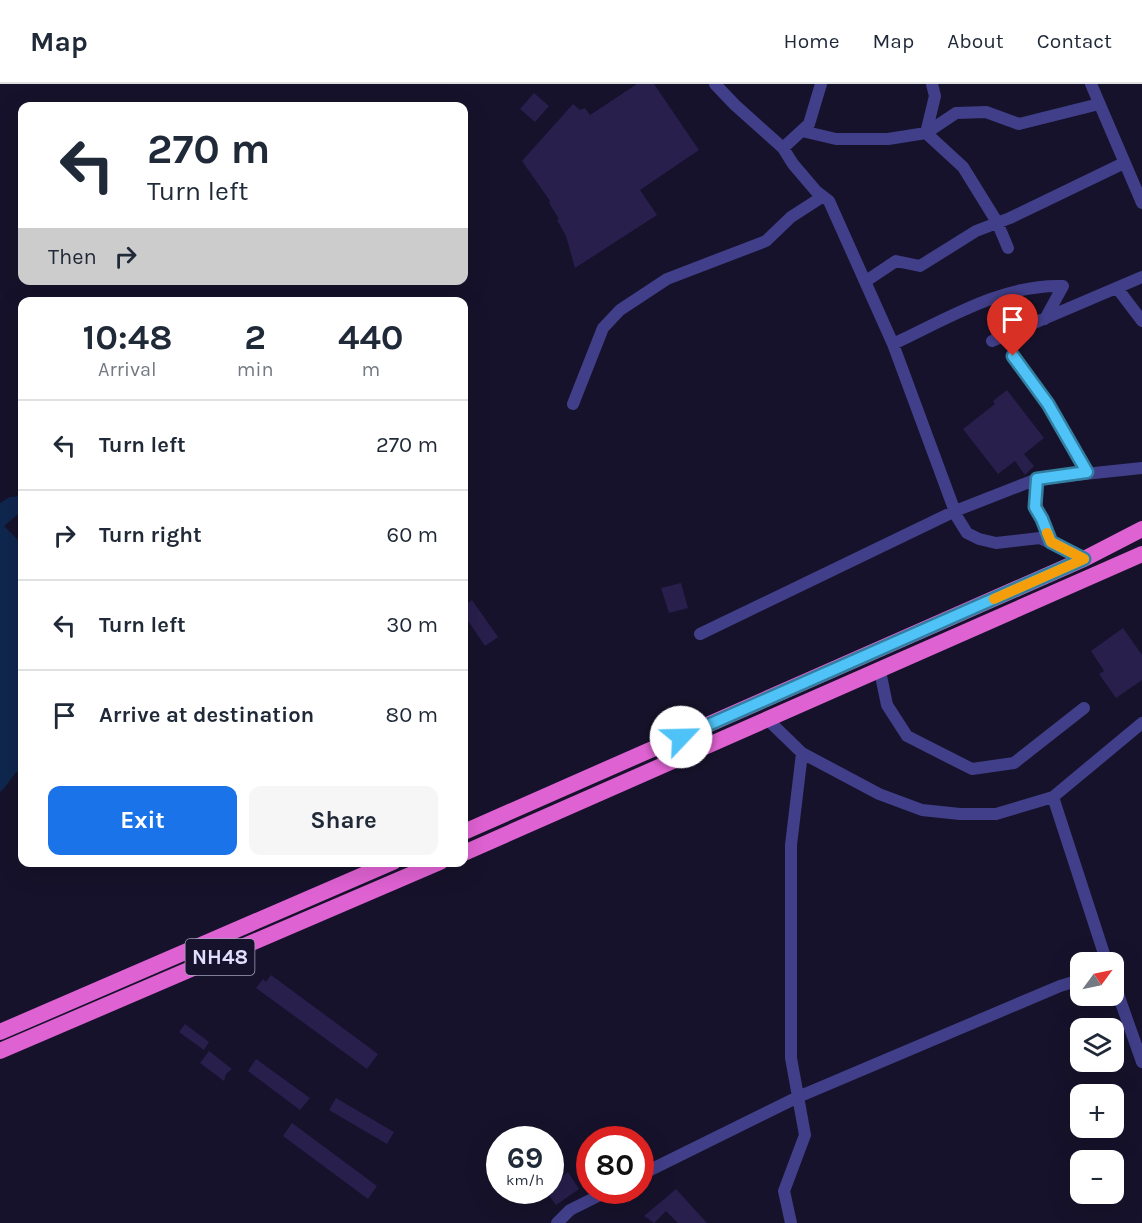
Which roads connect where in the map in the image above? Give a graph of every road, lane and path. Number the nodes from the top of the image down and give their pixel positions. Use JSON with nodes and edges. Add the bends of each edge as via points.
{"nodes":[{"id":1,"x":715,"y":84,"type":"edge"},
{"id":2,"x":821,"y":84,"type":"edge"},
{"id":3,"x":932,"y":84,"type":"edge"},
{"id":4,"x":1091,"y":84,"type":"edge"},
{"id":5,"x":1100,"y":104,"type":"junction"},
{"id":6,"x":802,"y":131,"type":"junction"},
{"id":7,"x":926,"y":133,"type":"junction"},
{"id":8,"x":783,"y":148,"type":"junction"},
{"id":9,"x":1124,"y":163,"type":"junction"},
{"id":10,"x":1139,"y":191,"type":"edge"},
{"id":11,"x":822,"y":196,"type":"junction"},
{"id":12,"x":1142,"y":203,"type":"edge"},
{"id":13,"x":997,"y":222,"type":"junction"},
{"id":14,"x":1008,"y":248,"type":"dead end"},
{"id":15,"x":1142,"y":277,"type":"edge"},
{"id":16,"x":866,"y":281,"type":"junction"},
{"id":17,"x":1117,"y":288,"type":"junction"},
{"id":18,"x":1045,"y":319,"type":"junction"},
{"id":19,"x":1142,"y":321,"type":"edge"},
{"id":20,"x":992,"y":341,"type":"dead end"},
{"id":21,"x":893,"y":344,"type":"junction"},
{"id":22,"x":1013,"y":356,"type":"dead end"},
{"id":23,"x":573,"y":404,"type":"dead end"},
{"id":24,"x":1142,"y":468,"type":"edge"},
{"id":25,"x":1087,"y":472,"type":"junction"},
{"id":26,"x":1037,"y":479,"type":"junction"},
{"id":27,"x":955,"y":511,"type":"junction"},
{"id":28,"x":1142,"y":529,"type":"edge"},
{"id":29,"x":1051,"y":542,"type":"junction"},
{"id":30,"x":1142,"y":554,"type":"edge"},
{"id":31,"x":1084,"y":559,"type":"junction"},
{"id":32,"x":700,"y":634,"type":"dead end"},
{"id":33,"x":880,"y":671,"type":"junction"},
{"id":34,"x":1084,"y":708,"type":"dead end"},
{"id":35,"x":768,"y":720,"type":"junction"},
{"id":36,"x":1142,"y":723,"type":"edge"},
{"id":37,"x":802,"y":753,"type":"junction"},
{"id":38,"x":1053,"y":797,"type":"junction"},
{"id":39,"x":468,"y":830,"type":"edge"},
{"id":40,"x":468,"y":851,"type":"edge"},
{"id":41,"x":381,"y":867,"type":"edge"},
{"id":42,"x":428,"y":867,"type":"edge"},
{"id":43,"x":1103,"y":952,"type":"edge"},
{"id":44,"x":1070,"y":983,"type":"edge"},
{"id":45,"x":1122,"y":1006,"type":"edge"},
{"id":46,"x":0,"y":1032,"type":"edge"},
{"id":47,"x":0,"y":1051,"type":"edge"},
{"id":48,"x":1142,"y":1062,"type":"edge"},
{"id":49,"x":798,"y":1097,"type":"junction"},
{"id":50,"x":654,"y":1168,"type":"edge"},
{"id":51,"x":582,"y":1204,"type":"edge"},
{"id":52,"x":557,"y":1223,"type":"edge"},
{"id":53,"x":791,"y":1223,"type":"edge"}],
"edges":[{"from":1,"to":8,"type":"street"},
{"from":2,"to":6,"type":"street","via":[[813,115]]},
{"from":3,"to":7,"type":"street","via":[[935,96]]},
{"from":4,"to":5,"type":"street"},
{"from":5,"to":7,"type":"street","via":[[1018,124],[986,112],[956,113]]},
{"from":5,"to":9,"type":"street"},
{"from":6,"to":7,"type":"street","via":[[846,139],[888,139]]},
{"from":6,"to":8,"type":"street"},
{"from":7,"to":13,"type":"street","via":[[963,167]]},
{"from":8,"to":11,"type":"street"},
{"from":9,"to":10,"type":"street"},
{"from":9,"to":13,"type":"street"},
{"from":10,"to":12,"type":"street"},
{"from":11,"to":16,"type":"street","via":[[829,201]]},
{"from":11,"to":23,"type":"street","via":[[791,217],[766,241],[667,279],[620,310],[603,328]]},
{"from":13,"to":14,"type":"street"},
{"from":13,"to":16,"type":"street","via":[[920,266],[896,261]]},
{"from":15,"to":17,"type":"street"},
{"from":16,"to":21,"type":"street"},
{"from":17,"to":18,"type":"street"},
{"from":17,"to":19,"type":"street"},
{"from":18,"to":20,"type":"street"},
{"from":18,"to":21,"type":"street","via":[[1063,286],[1039,285],[998,295]]},
{"from":21,"to":27,"type":"street"},
{"from":22,"to":25,"type":"lane","via":[[1048,404]]},
{"from":24,"to":25,"type":"street"},
{"from":25,"to":26,"type":"street"},
{"from":26,"to":27,"type":"street"},
{"from":26,"to":29,"type":"street","via":[[1035,507]]},
{"from":27,"to":29,"type":"street","via":[[967,533],[980,539],[996,543],[1040,538]]},
{"from":27,"to":32,"type":"street"},
{"from":28,"to":31,"type":"highway"},
{"from":29,"to":31,"type":"street"},
{"from":30,"to":33,"type":"highway"},
{"from":31,"to":39,"type":"highway"},
{"from":33,"to":34,"type":"street","via":[[887,705],[907,736],[972,769],[1014,763]]},
{"from":33,"to":35,"type":"highway"},
{"from":35,"to":37,"type":"street"},
{"from":35,"to":40,"type":"highway"},
{"from":36,"to":38,"type":"street"},
{"from":37,"to":38,"type":"street","via":[[879,795],[922,810],[996,814]]},
{"from":37,"to":49,"type":"street","via":[[790,845],[791,1058]]},
{"from":38,"to":43,"type":"street"},
{"from":41,"to":46,"type":"highway","number":"NH48"},
{"from":42,"to":47,"type":"highway","number":"NH48"},
{"from":44,"to":49,"type":"street"},
{"from":45,"to":48,"type":"street"},
{"from":49,"to":50,"type":"street"},
{"from":49,"to":53,"type":"street","via":[[805,1135],[783,1191]]},
{"from":51,"to":52,"type":"street"}]}
